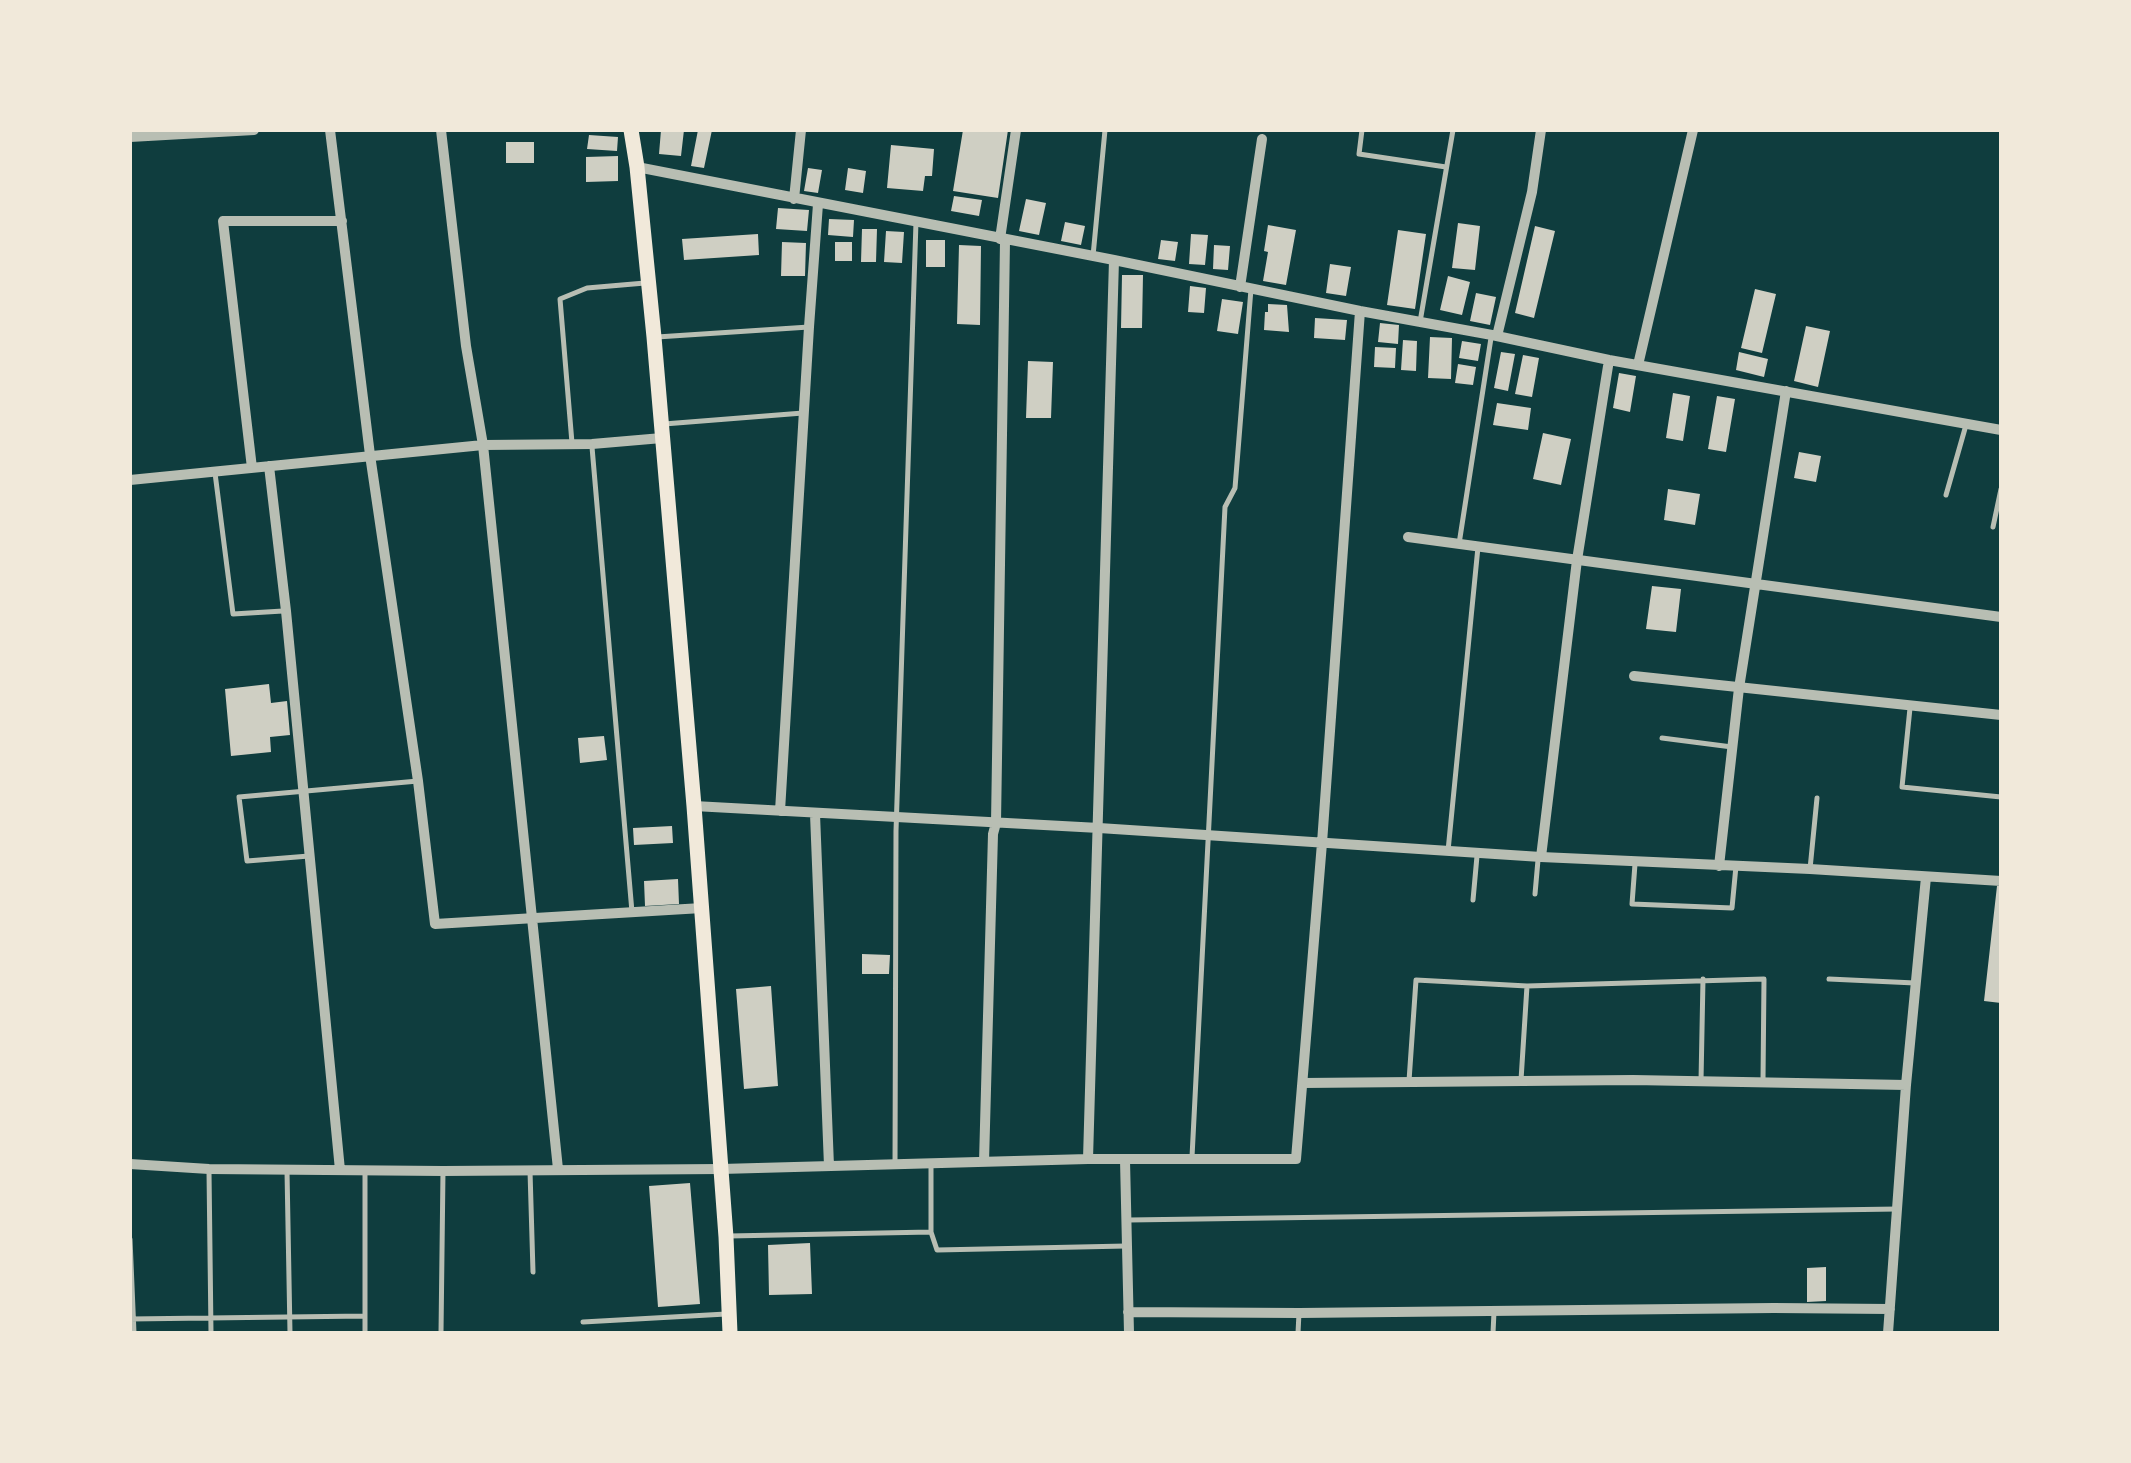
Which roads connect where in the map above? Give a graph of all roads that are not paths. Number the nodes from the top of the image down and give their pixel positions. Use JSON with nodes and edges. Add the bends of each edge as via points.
{"nodes":[{"id":1,"x":254,"y":130,"type":"edge"},
{"id":2,"x":330,"y":130,"type":"edge"},
{"id":3,"x":441,"y":130,"type":"edge"},
{"id":4,"x":622,"y":130,"type":"edge"},
{"id":5,"x":631,"y":130,"type":"edge"},
{"id":6,"x":801,"y":130,"type":"edge"},
{"id":7,"x":1016,"y":130,"type":"edge"},
{"id":8,"x":1105,"y":130,"type":"edge"},
{"id":9,"x":1362,"y":130,"type":"edge"},
{"id":10,"x":1453,"y":130,"type":"edge"},
{"id":11,"x":1541,"y":130,"type":"edge"},
{"id":12,"x":1693,"y":130,"type":"edge"},
{"id":13,"x":130,"y":137,"type":"edge"},
{"id":14,"x":1262,"y":139,"type":"dead end"},
{"id":15,"x":637,"y":168,"type":"junction"},
{"id":16,"x":1446,"y":168,"type":"junction"},
{"id":17,"x":794,"y":199,"type":"junction"},
{"id":18,"x":818,"y":204,"type":"junction"},
{"id":19,"x":342,"y":221,"type":"junction"},
{"id":20,"x":916,"y":222,"type":"junction"},
{"id":21,"x":1002,"y":240,"type":"junction"},
{"id":22,"x":1093,"y":256,"type":"junction"},
{"id":23,"x":1114,"y":260,"type":"junction"},
{"id":24,"x":649,"y":282,"type":"junction"},
{"id":25,"x":1246,"y":288,"type":"junction"},
{"id":26,"x":1360,"y":311,"type":"junction"},
{"id":27,"x":1420,"y":322,"type":"junction"},
{"id":28,"x":809,"y":327,"type":"junction"},
{"id":29,"x":1494,"y":336,"type":"junction"},
{"id":30,"x":654,"y":337,"type":"junction"},
{"id":31,"x":1609,"y":360,"type":"junction"},
{"id":32,"x":1638,"y":365,"type":"junction"},
{"id":33,"x":1786,"y":391,"type":"junction"},
{"id":34,"x":805,"y":413,"type":"junction"},
{"id":35,"x":1966,"y":425,"type":"junction"},
{"id":36,"x":2001,"y":430,"type":"edge"},
{"id":37,"x":662,"y":431,"type":"junction"},
{"id":38,"x":572,"y":443,"type":"junction"},
{"id":39,"x":592,"y":444,"type":"junction"},
{"id":40,"x":483,"y":445,"type":"junction"},
{"id":41,"x":370,"y":455,"type":"junction"},
{"id":42,"x":268,"y":466,"type":"junction"},
{"id":43,"x":252,"y":468,"type":"junction"},
{"id":44,"x":215,"y":473,"type":"junction"},
{"id":45,"x":130,"y":480,"type":"edge"},
{"id":46,"x":2001,"y":489,"type":"edge"},
{"id":47,"x":1946,"y":495,"type":"dead end"},
{"id":48,"x":1993,"y":528,"type":"dead end"},
{"id":49,"x":1408,"y":537,"type":"dead end"},
{"id":50,"x":1460,"y":544,"type":"junction"},
{"id":51,"x":1478,"y":547,"type":"junction"},
{"id":52,"x":1577,"y":560,"type":"junction"},
{"id":53,"x":1757,"y":585,"type":"junction"},
{"id":54,"x":286,"y":611,"type":"junction"},
{"id":55,"x":2001,"y":617,"type":"edge"},
{"id":56,"x":1634,"y":676,"type":"dead end"},
{"id":57,"x":1739,"y":688,"type":"junction"},
{"id":58,"x":1911,"y":704,"type":"junction"},
{"id":59,"x":2001,"y":715,"type":"edge"},
{"id":60,"x":1662,"y":738,"type":"dead end"},
{"id":61,"x":1732,"y":747,"type":"junction"},
{"id":62,"x":418,"y":781,"type":"junction"},
{"id":63,"x":302,"y":790,"type":"junction"},
{"id":64,"x":2001,"y":797,"type":"edge"},
{"id":65,"x":1818,"y":798,"type":"dead end"},
{"id":66,"x":694,"y":806,"type":"junction"},
{"id":67,"x":780,"y":812,"type":"junction"},
{"id":68,"x":815,"y":814,"type":"junction"},
{"id":69,"x":897,"y":817,"type":"junction"},
{"id":70,"x":996,"y":823,"type":"junction"},
{"id":71,"x":1099,"y":828,"type":"junction"},
{"id":72,"x":1209,"y":836,"type":"junction"},
{"id":73,"x":1322,"y":842,"type":"junction"},
{"id":74,"x":1448,"y":851,"type":"junction"},
{"id":75,"x":1478,"y":853,"type":"junction"},
{"id":76,"x":309,"y":856,"type":"junction"},
{"id":77,"x":1540,"y":857,"type":"junction"},
{"id":78,"x":1635,"y":862,"type":"junction"},
{"id":79,"x":1719,"y":866,"type":"junction"},
{"id":80,"x":1736,"y":866,"type":"junction"},
{"id":81,"x":1810,"y":868,"type":"junction"},
{"id":82,"x":1926,"y":876,"type":"junction"},
{"id":83,"x":2001,"y":881,"type":"edge"},
{"id":84,"x":1535,"y":894,"type":"dead end"},
{"id":85,"x":1472,"y":900,"type":"dead end"},
{"id":86,"x":702,"y":908,"type":"junction"},
{"id":87,"x":632,"y":912,"type":"junction"},
{"id":88,"x":532,"y":918,"type":"junction"},
{"id":89,"x":1703,"y":979,"type":"junction"},
{"id":90,"x":1828,"y":979,"type":"dead end"},
{"id":91,"x":1915,"y":984,"type":"junction"},
{"id":92,"x":1527,"y":986,"type":"junction"},
{"id":93,"x":1521,"y":1080,"type":"junction"},
{"id":94,"x":1409,"y":1081,"type":"junction"},
{"id":95,"x":1303,"y":1082,"type":"junction"},
{"id":96,"x":1701,"y":1082,"type":"junction"},
{"id":97,"x":1763,"y":1083,"type":"junction"},
{"id":98,"x":1906,"y":1084,"type":"junction"},
{"id":99,"x":1088,"y":1159,"type":"junction"},
{"id":100,"x":1125,"y":1160,"type":"junction"},
{"id":101,"x":1192,"y":1160,"type":"junction"},
{"id":102,"x":984,"y":1162,"type":"junction"},
{"id":103,"x":931,"y":1163,"type":"junction"},
{"id":104,"x":130,"y":1164,"type":"edge"},
{"id":105,"x":895,"y":1164,"type":"junction"},
{"id":106,"x":828,"y":1166,"type":"junction"},
{"id":107,"x":209,"y":1168,"type":"junction"},
{"id":108,"x":287,"y":1168,"type":"junction"},
{"id":109,"x":721,"y":1169,"type":"junction"},
{"id":110,"x":340,"y":1170,"type":"junction"},
{"id":111,"x":530,"y":1170,"type":"junction"},
{"id":112,"x":558,"y":1170,"type":"junction"},
{"id":113,"x":365,"y":1171,"type":"junction"},
{"id":114,"x":442,"y":1171,"type":"junction"},
{"id":115,"x":1898,"y":1209,"type":"junction"},
{"id":116,"x":1126,"y":1220,"type":"junction"},
{"id":117,"x":931,"y":1232,"type":"junction"},
{"id":118,"x":726,"y":1236,"type":"junction"},
{"id":119,"x":130,"y":1239,"type":"edge"},
{"id":120,"x":1126,"y":1246,"type":"junction"},
{"id":121,"x":533,"y":1272,"type":"dead end"},
{"id":122,"x":1890,"y":1309,"type":"junction"},
{"id":123,"x":1128,"y":1312,"type":"junction"},
{"id":124,"x":1494,"y":1312,"type":"junction"},
{"id":125,"x":730,"y":1314,"type":"junction"},
{"id":126,"x":1299,"y":1314,"type":"junction"},
{"id":127,"x":365,"y":1316,"type":"junction"},
{"id":128,"x":211,"y":1317,"type":"junction"},
{"id":129,"x":290,"y":1317,"type":"junction"},
{"id":130,"x":132,"y":1319,"type":"edge"},
{"id":131,"x":582,"y":1322,"type":"dead end"},
{"id":132,"x":134,"y":1333,"type":"edge"},
{"id":133,"x":211,"y":1333,"type":"edge"},
{"id":134,"x":290,"y":1333,"type":"edge"},
{"id":135,"x":365,"y":1333,"type":"edge"},
{"id":136,"x":441,"y":1333,"type":"edge"},
{"id":137,"x":730,"y":1333,"type":"edge"},
{"id":138,"x":1128,"y":1333,"type":"edge"},
{"id":139,"x":1298,"y":1333,"type":"edge"},
{"id":140,"x":1493,"y":1333,"type":"edge"},
{"id":141,"x":1888,"y":1333,"type":"edge"}],
"edges":[{"from":1,"to":13,"type":"street"},
{"from":2,"to":19,"type":"street"},
{"from":3,"to":40,"type":"street"},
{"from":4,"to":5,"type":"street"},
{"from":5,"to":15,"type":"main road"},
{"from":6,"to":17,"type":"street"},
{"from":7,"to":21,"type":"street"},
{"from":8,"to":22,"type":"lane"},
{"from":9,"to":16,"type":"lane","via":[[1359,154]]},
{"from":10,"to":16,"type":"lane"},
{"from":11,"to":29,"type":"street","via":[[1532,192]]},
{"from":12,"to":32,"type":"street"},
{"from":14,"to":25,"type":"street"},
{"from":15,"to":17,"type":"street"},
{"from":15,"to":24,"type":"main road"},
{"from":16,"to":27,"type":"lane"},
{"from":17,"to":18,"type":"street"},
{"from":18,"to":20,"type":"street"},
{"from":18,"to":28,"type":"street"},
{"from":19,"to":41,"type":"street"},
{"from":19,"to":43,"type":"street","via":[[223,221]]},
{"from":20,"to":21,"type":"street"},
{"from":20,"to":69,"type":"lane"},
{"from":21,"to":22,"type":"street"},
{"from":21,"to":70,"type":"street"},
{"from":22,"to":23,"type":"street"},
{"from":23,"to":25,"type":"street"},
{"from":23,"to":71,"type":"street"},
{"from":24,"to":30,"type":"main road"},
{"from":24,"to":38,"type":"lane","via":[[587,288],[560,299]]},
{"from":25,"to":26,"type":"street"},
{"from":25,"to":72,"type":"lane","via":[[1235,488],[1225,507]]},
{"from":26,"to":27,"type":"street"},
{"from":26,"to":73,"type":"street"},
{"from":27,"to":29,"type":"street"},
{"from":28,"to":30,"type":"lane"},
{"from":28,"to":34,"type":"street"},
{"from":29,"to":31,"type":"street"},
{"from":29,"to":50,"type":"lane"},
{"from":30,"to":37,"type":"main road"},
{"from":31,"to":32,"type":"street"},
{"from":31,"to":52,"type":"street"},
{"from":32,"to":33,"type":"street"},
{"from":33,"to":35,"type":"street"},
{"from":33,"to":53,"type":"street"},
{"from":34,"to":37,"type":"lane"},
{"from":34,"to":67,"type":"street"},
{"from":35,"to":36,"type":"street"},
{"from":35,"to":47,"type":"lane"},
{"from":37,"to":39,"type":"street"},
{"from":37,"to":66,"type":"main road"},
{"from":38,"to":39,"type":"street"},
{"from":38,"to":40,"type":"street"},
{"from":39,"to":87,"type":"lane"},
{"from":40,"to":41,"type":"street"},
{"from":40,"to":88,"type":"street"},
{"from":41,"to":42,"type":"street"},
{"from":41,"to":62,"type":"street"},
{"from":42,"to":43,"type":"street"},
{"from":42,"to":54,"type":"street"},
{"from":43,"to":44,"type":"street"},
{"from":44,"to":45,"type":"street"},
{"from":44,"to":54,"type":"lane","via":[[233,614]]},
{"from":46,"to":48,"type":"lane"},
{"from":49,"to":50,"type":"street"},
{"from":50,"to":51,"type":"street"},
{"from":51,"to":52,"type":"street"},
{"from":51,"to":74,"type":"lane"},
{"from":52,"to":53,"type":"street"},
{"from":52,"to":77,"type":"street"},
{"from":53,"to":55,"type":"street"},
{"from":53,"to":57,"type":"street"},
{"from":54,"to":63,"type":"street"},
{"from":56,"to":57,"type":"street"},
{"from":57,"to":58,"type":"street"},
{"from":57,"to":61,"type":"street"},
{"from":58,"to":59,"type":"street"},
{"from":58,"to":64,"type":"lane","via":[[1902,787]]},
{"from":60,"to":61,"type":"lane"},
{"from":61,"to":79,"type":"street"},
{"from":62,"to":63,"type":"lane"},
{"from":62,"to":88,"type":"street","via":[[436,924]]},
{"from":63,"to":76,"type":"street"},
{"from":63,"to":76,"type":"lane","via":[[239,797],[247,861]]},
{"from":65,"to":81,"type":"lane"},
{"from":66,"to":67,"type":"street"},
{"from":66,"to":86,"type":"main road"},
{"from":67,"to":68,"type":"street"},
{"from":68,"to":69,"type":"street"},
{"from":68,"to":106,"type":"street"},
{"from":69,"to":70,"type":"street"},
{"from":69,"to":105,"type":"lane"},
{"from":70,"to":71,"type":"street"},
{"from":70,"to":102,"type":"street"},
{"from":71,"to":72,"type":"street"},
{"from":71,"to":99,"type":"street"},
{"from":72,"to":73,"type":"street"},
{"from":72,"to":101,"type":"lane"},
{"from":73,"to":74,"type":"street"},
{"from":73,"to":95,"type":"street"},
{"from":74,"to":75,"type":"street"},
{"from":75,"to":77,"type":"street"},
{"from":75,"to":85,"type":"lane"},
{"from":76,"to":110,"type":"street"},
{"from":77,"to":78,"type":"street"},
{"from":77,"to":84,"type":"lane"},
{"from":78,"to":79,"type":"street"},
{"from":78,"to":80,"type":"lane","via":[[1632,904],[1732,908]]},
{"from":79,"to":80,"type":"street"},
{"from":80,"to":81,"type":"street"},
{"from":81,"to":82,"type":"street"},
{"from":82,"to":83,"type":"street"},
{"from":82,"to":91,"type":"street"},
{"from":86,"to":87,"type":"street"},
{"from":86,"to":109,"type":"main road"},
{"from":87,"to":88,"type":"street"},
{"from":88,"to":112,"type":"street"},
{"from":89,"to":92,"type":"lane"},
{"from":89,"to":96,"type":"lane"},
{"from":89,"to":97,"type":"lane","via":[[1764,979]]},
{"from":90,"to":91,"type":"lane"},
{"from":91,"to":98,"type":"street"},
{"from":92,"to":93,"type":"lane"},
{"from":92,"to":94,"type":"lane","via":[[1416,980]]},
{"from":93,"to":94,"type":"street"},
{"from":93,"to":96,"type":"street"},
{"from":94,"to":95,"type":"street"},
{"from":95,"to":101,"type":"street","via":[[1296,1159]]},
{"from":96,"to":97,"type":"street"},
{"from":97,"to":98,"type":"street"},
{"from":98,"to":115,"type":"street"},
{"from":99,"to":100,"type":"street"},
{"from":99,"to":102,"type":"street"},
{"from":100,"to":101,"type":"street"},
{"from":100,"to":116,"type":"street"},
{"from":102,"to":103,"type":"street"},
{"from":103,"to":105,"type":"street"},
{"from":103,"to":117,"type":"lane"},
{"from":104,"to":107,"type":"street"},
{"from":105,"to":106,"type":"street"},
{"from":106,"to":109,"type":"street"},
{"from":107,"to":108,"type":"street"},
{"from":107,"to":128,"type":"lane"},
{"from":108,"to":110,"type":"street"},
{"from":108,"to":129,"type":"lane"},
{"from":109,"to":112,"type":"street"},
{"from":109,"to":118,"type":"main road"},
{"from":110,"to":113,"type":"street"},
{"from":111,"to":112,"type":"street"},
{"from":111,"to":114,"type":"street"},
{"from":111,"to":121,"type":"lane"},
{"from":113,"to":114,"type":"street"},
{"from":113,"to":127,"type":"lane"},
{"from":114,"to":136,"type":"lane"},
{"from":115,"to":116,"type":"lane"},
{"from":115,"to":122,"type":"street"},
{"from":116,"to":120,"type":"street"},
{"from":117,"to":118,"type":"lane"},
{"from":117,"to":120,"type":"lane","via":[[937,1250]]},
{"from":118,"to":125,"type":"main road"},
{"from":119,"to":130,"type":"lane"},
{"from":120,"to":123,"type":"street"},
{"from":122,"to":124,"type":"street"},
{"from":122,"to":141,"type":"street"},
{"from":123,"to":126,"type":"street"},
{"from":123,"to":138,"type":"street"},
{"from":124,"to":126,"type":"street"},
{"from":124,"to":140,"type":"lane"},
{"from":125,"to":131,"type":"lane"},
{"from":125,"to":137,"type":"main road"},
{"from":126,"to":139,"type":"lane"},
{"from":127,"to":129,"type":"lane"},
{"from":127,"to":135,"type":"lane"},
{"from":128,"to":129,"type":"lane"},
{"from":128,"to":130,"type":"lane"},
{"from":128,"to":133,"type":"lane"},
{"from":129,"to":134,"type":"lane"},
{"from":130,"to":132,"type":"lane"}]}
